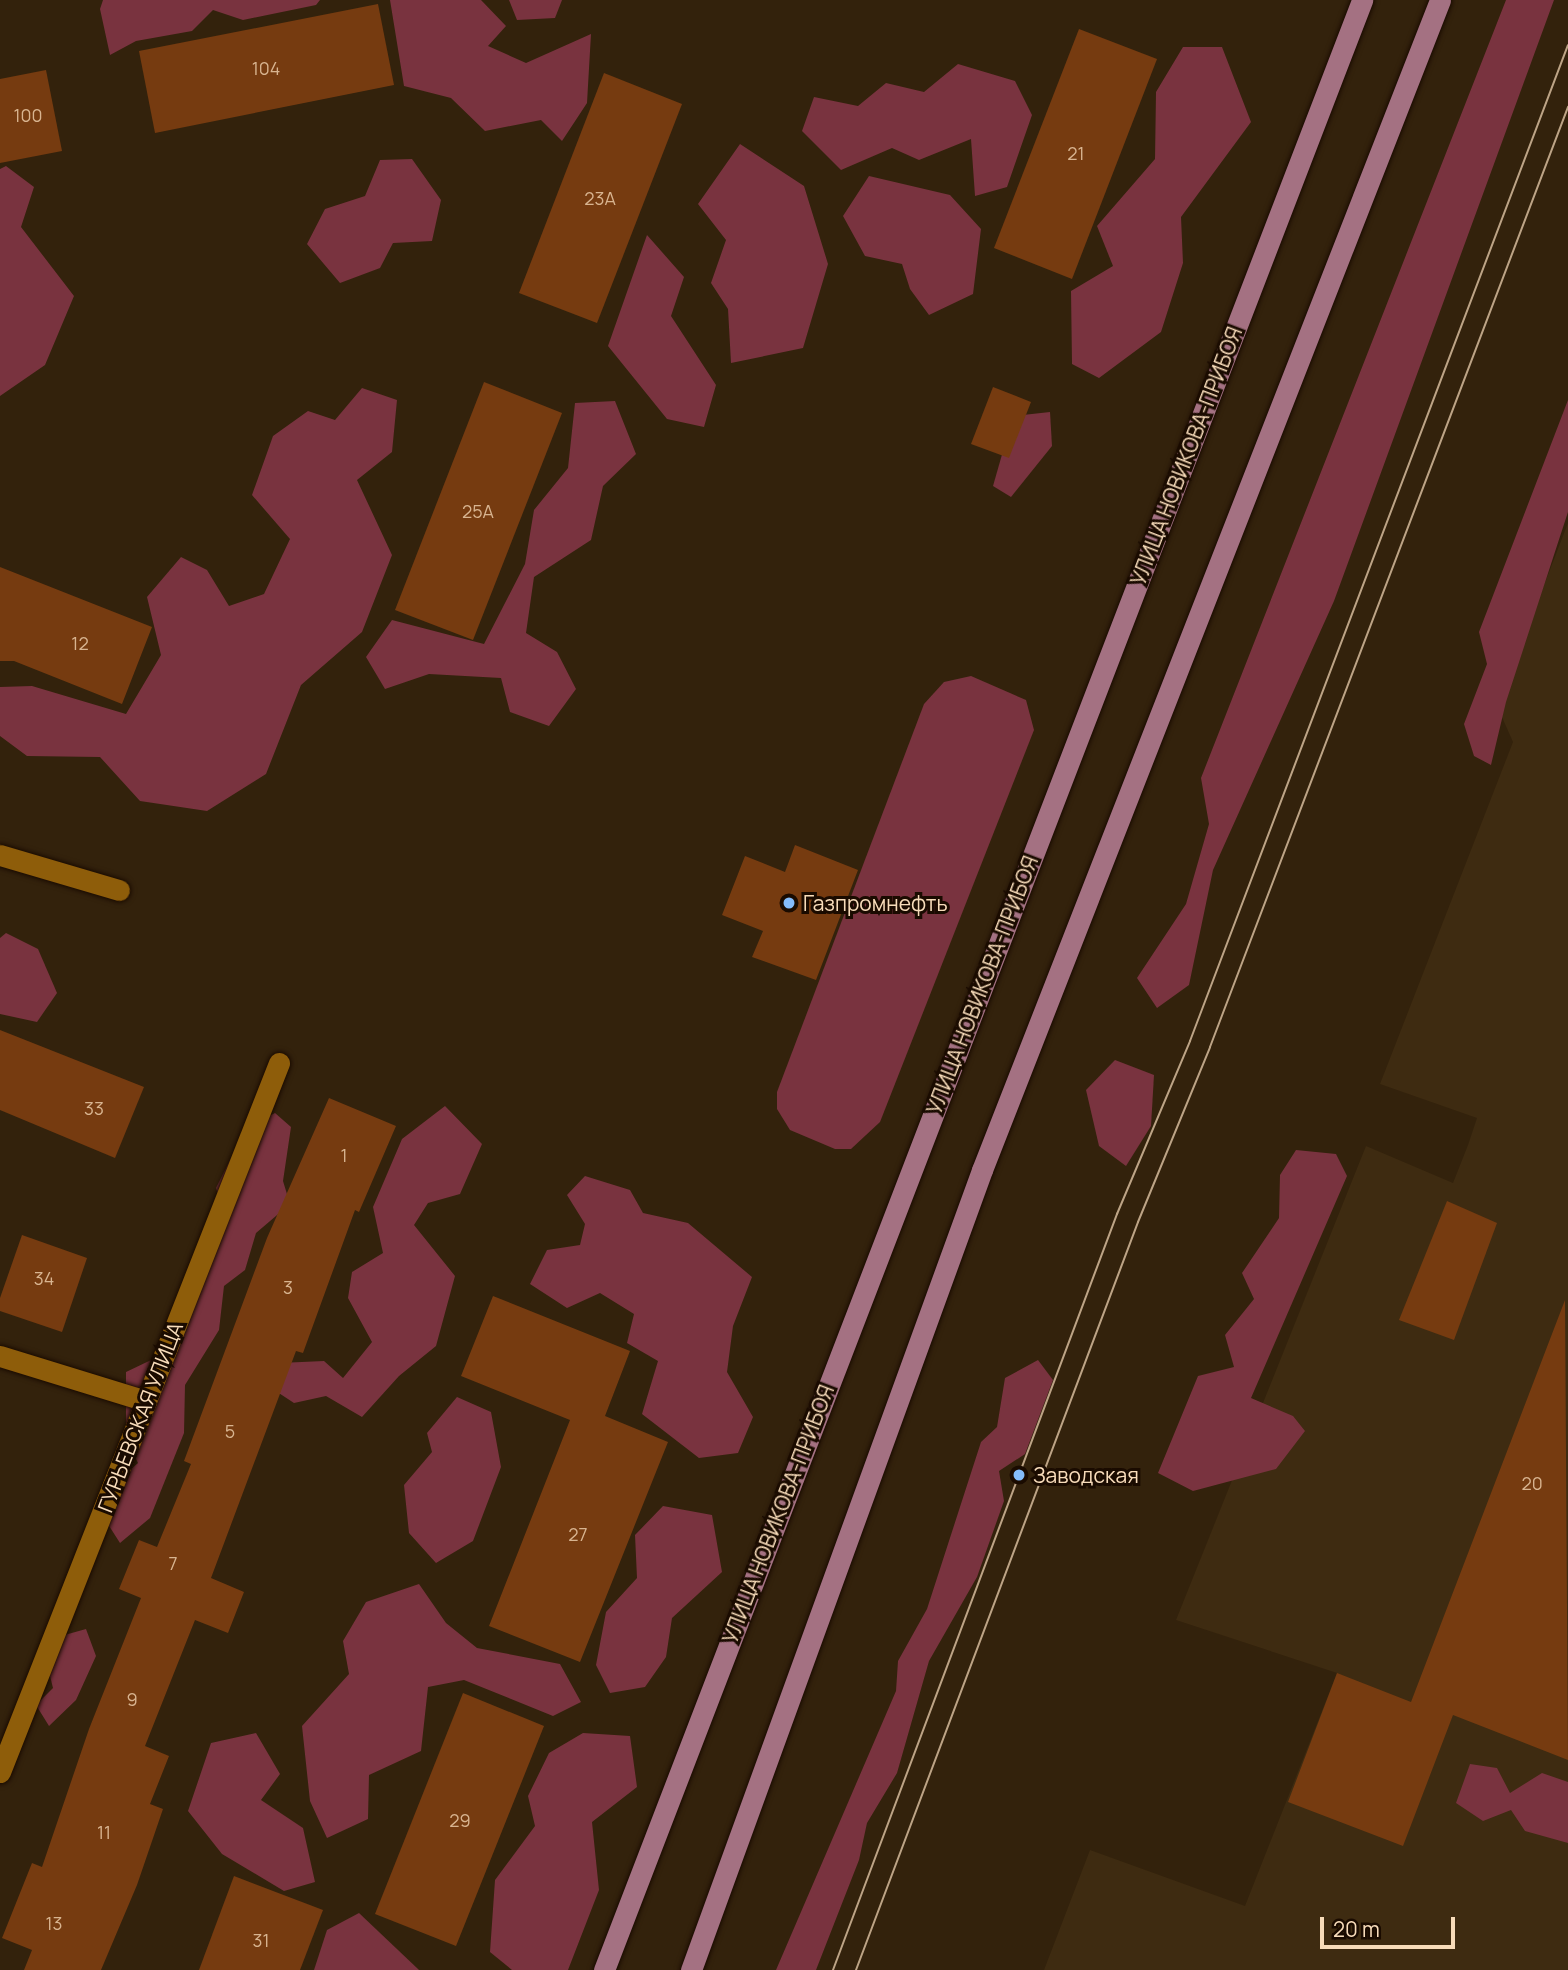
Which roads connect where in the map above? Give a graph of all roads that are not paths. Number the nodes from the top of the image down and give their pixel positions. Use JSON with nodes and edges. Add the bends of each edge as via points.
{"nodes":[{"id":1,"x":1362,"y":0,"type":"edge"},
{"id":2,"x":1440,"y":0,"type":"edge"},
{"id":3,"x":0,"y":855,"type":"edge"},
{"id":4,"x":119,"y":890,"type":"dead end"},
{"id":5,"x":279,"y":1063,"type":"dead end"},
{"id":6,"x":0,"y":1356,"type":"edge"},
{"id":7,"x":146,"y":1401,"type":"junction"},
{"id":8,"x":1,"y":1765,"type":"edge"},
{"id":9,"x":604,"y":1970,"type":"edge"},
{"id":10,"x":691,"y":1970,"type":"edge"}],
"edges":[{"from":1,"to":9,"type":"main road","name":"УЛИЦА НОВИКОВА-ПРИБОЯ"},
{"from":2,"to":10,"type":"main road","via":[[982,1170]]},
{"from":3,"to":4,"type":"street"},
{"from":5,"to":7,"type":"street","name":"ГУРЬЕВСКАЯ УЛИЦА"},
{"from":6,"to":7,"type":"street"},
{"from":7,"to":8,"type":"street","name":"ГУРЬЕВСКАЯ УЛИЦА"}]}
